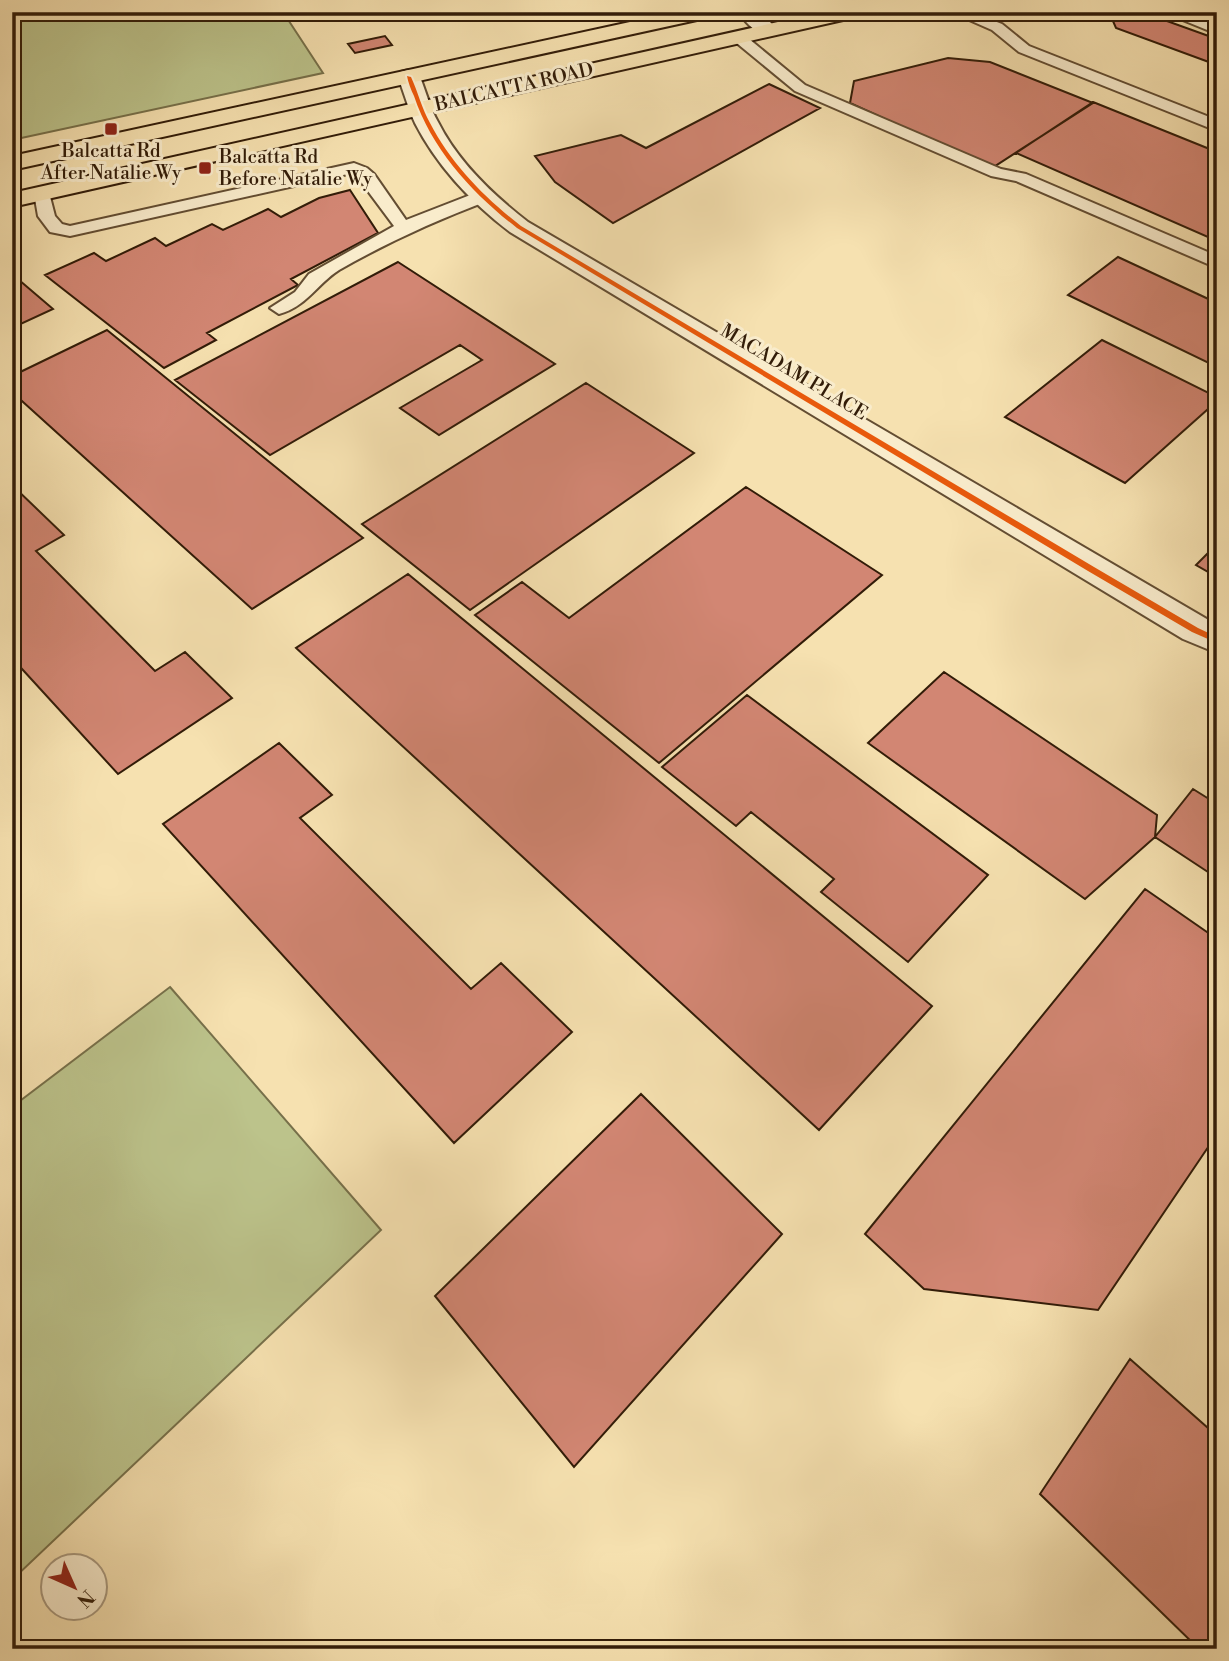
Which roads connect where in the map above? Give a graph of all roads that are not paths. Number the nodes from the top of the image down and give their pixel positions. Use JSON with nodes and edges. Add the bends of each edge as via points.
{"nodes":[{"id":1,"x":706,"y":12,"type":"edge"},
{"id":2,"x":748,"y":12,"type":"edge"},
{"id":3,"x":852,"y":12,"type":"edge"},
{"id":4,"x":958,"y":12,"type":"edge"},
{"id":5,"x":1170,"y":12,"type":"edge"},
{"id":6,"x":995,"y":20,"type":"edge"},
{"id":7,"x":768,"y":30,"type":"junction"},
{"id":8,"x":1217,"y":30,"type":"edge"},
{"id":9,"x":738,"y":37,"type":"junction"},
{"id":10,"x":409,"y":77,"type":"junction"},
{"id":11,"x":420,"y":108,"type":"junction"},
{"id":12,"x":1217,"y":127,"type":"edge"},
{"id":13,"x":12,"y":163,"type":"edge"},
{"id":14,"x":42,"y":193,"type":"junction"},
{"id":15,"x":484,"y":196,"type":"junction"},
{"id":16,"x":12,"y":200,"type":"edge"},
{"id":17,"x":406,"y":228,"type":"junction"},
{"id":18,"x":1217,"y":263,"type":"edge"},
{"id":19,"x":279,"y":308,"type":"dead end"},
{"id":20,"x":1217,"y":640,"type":"edge"}],
"edges":[{"from":1,"to":10,"type":"main road","name":"BALCATTA ROAD"},
{"from":2,"to":7,"type":"street"},
{"from":3,"to":7,"type":"main road","name":"BALCATTA ROAD"},
{"from":4,"to":6,"type":"lane"},
{"from":5,"to":8,"type":"lane"},
{"from":6,"to":12,"type":"lane","via":[[1024,49]]},
{"from":7,"to":9,"type":"main road","name":"BALCATTA ROAD"},
{"from":9,"to":11,"type":"main road","name":"BALCATTA ROAD"},
{"from":9,"to":18,"type":"lane","via":[[800,88]]},
{"from":10,"to":11,"type":"street","name":"MACADAM PLACE"},
{"from":10,"to":13,"type":"main road","name":"BALCATTA ROAD"},
{"from":11,"to":14,"type":"main road","name":"BALCATTA ROAD"},
{"from":11,"to":15,"type":"street","name":"MACADAM PLACE","via":[[452,159]]},
{"from":14,"to":16,"type":"main road","name":"BALCATTA ROAD"},
{"from":14,"to":17,"type":"lane","via":[[47,216],[56,228],[83,230],[354,168],[363,172],[393,218]]},
{"from":15,"to":17,"type":"lane"},
{"from":15,"to":20,"type":"street","name":"MACADAM PLACE","via":[[551,248]]},
{"from":17,"to":19,"type":"lane","via":[[332,267],[301,296]]}]}
